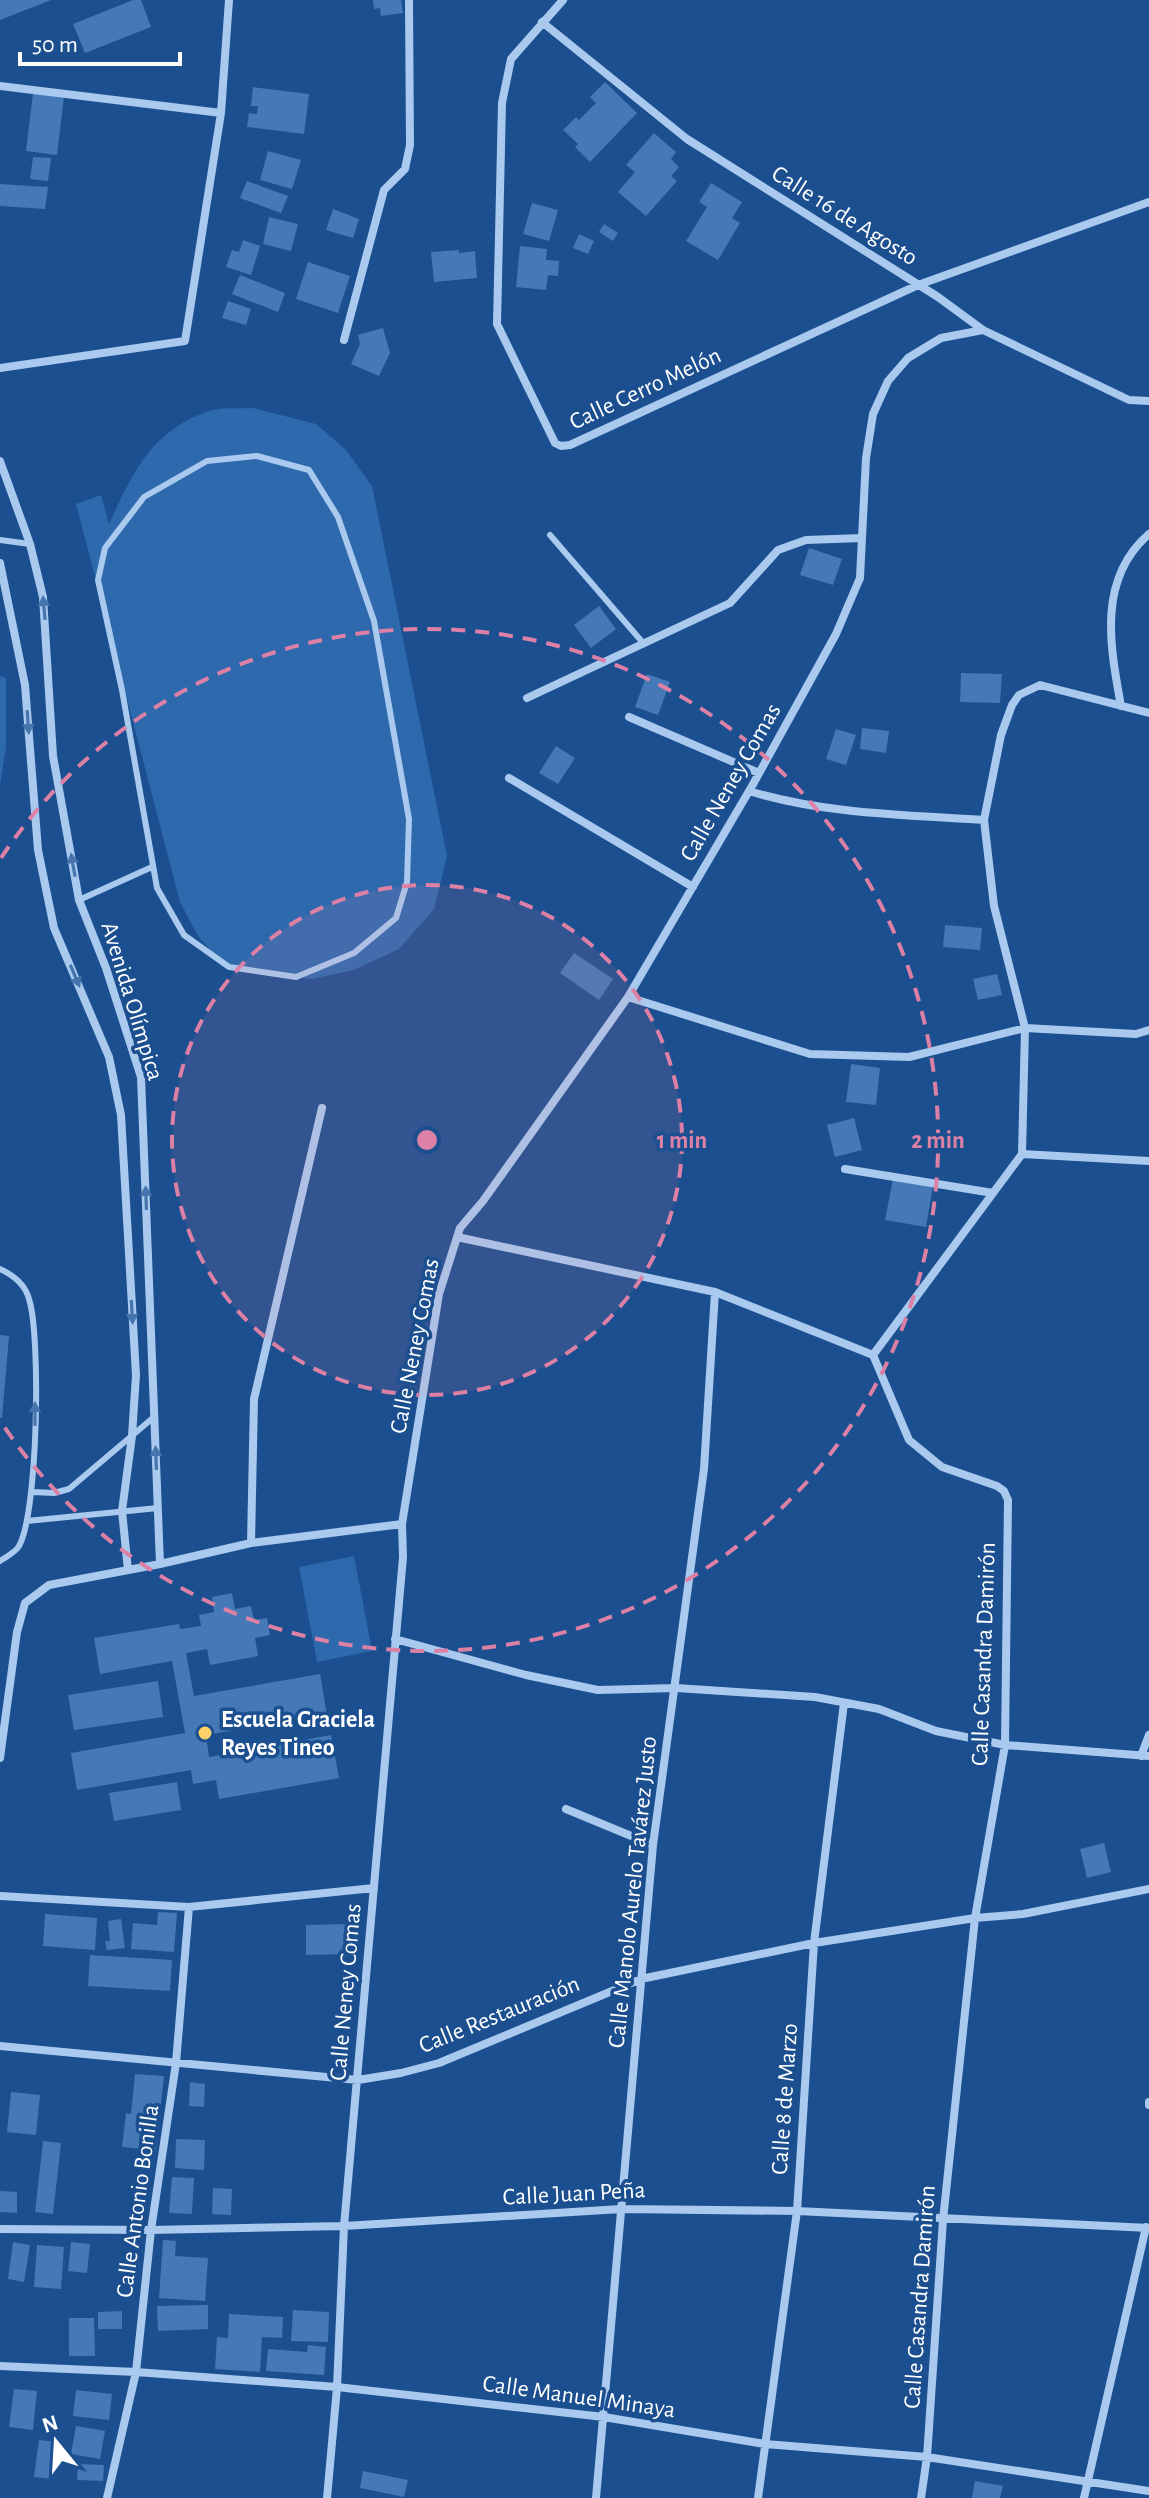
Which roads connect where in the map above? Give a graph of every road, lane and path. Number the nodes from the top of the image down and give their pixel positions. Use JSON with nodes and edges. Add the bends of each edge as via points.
{"nodes":[{"id":1,"x":229,"y":0,"type":"edge"},
{"id":2,"x":409,"y":0,"type":"edge"},
{"id":3,"x":563,"y":0,"type":"edge"},
{"id":4,"x":542,"y":22,"type":"junction"},
{"id":5,"x":0,"y":86,"type":"edge"},
{"id":6,"x":221,"y":113,"type":"junction"},
{"id":7,"x":1149,"y":202,"type":"edge"},
{"id":8,"x":918,"y":285,"type":"junction"},
{"id":9,"x":983,"y":330,"type":"junction"},
{"id":10,"x":344,"y":340,"type":"dead end"},
{"id":11,"x":0,"y":368,"type":"edge"},
{"id":12,"x":1149,"y":401,"type":"edge"},
{"id":13,"x":0,"y":461,"type":"edge"},
{"id":14,"x":1149,"y":534,"type":"edge"},
{"id":15,"x":550,"y":535,"type":"dead end"},
{"id":16,"x":862,"y":538,"type":"junction"},
{"id":17,"x":0,"y":540,"type":"edge"},
{"id":18,"x":30,"y":544,"type":"junction"},
{"id":19,"x":0,"y":563,"type":"edge"},
{"id":20,"x":644,"y":644,"type":"junction"},
{"id":21,"x":527,"y":698,"type":"dead end"},
{"id":22,"x":1121,"y":706,"type":"junction"},
{"id":23,"x":1149,"y":713,"type":"edge"},
{"id":24,"x":629,"y":717,"type":"dead end"},
{"id":25,"x":759,"y":773,"type":"junction"},
{"id":26,"x":509,"y":778,"type":"dead end"},
{"id":27,"x":749,"y":791,"type":"junction"},
{"id":28,"x":984,"y":820,"type":"junction"},
{"id":29,"x":152,"y":867,"type":"junction"},
{"id":30,"x":693,"y":887,"type":"junction"},
{"id":31,"x":79,"y":900,"type":"junction"},
{"id":32,"x":628,"y":997,"type":"junction"},
{"id":33,"x":1025,"y":1028,"type":"junction"},
{"id":34,"x":1149,"y":1030,"type":"edge"},
{"id":35,"x":322,"y":1108,"type":"dead end"},
{"id":36,"x":1022,"y":1154,"type":"junction"},
{"id":37,"x":1149,"y":1161,"type":"edge"},
{"id":38,"x":845,"y":1169,"type":"dead end"},
{"id":39,"x":993,"y":1193,"type":"junction"},
{"id":40,"x":457,"y":1237,"type":"junction"},
{"id":41,"x":0,"y":1269,"type":"edge"},
{"id":42,"x":715,"y":1292,"type":"junction"},
{"id":43,"x":873,"y":1355,"type":"junction"},
{"id":44,"x":154,"y":1417,"type":"junction"},
{"id":45,"x":132,"y":1436,"type":"junction"},
{"id":46,"x":33,"y":1492,"type":"junction"},
{"id":47,"x":158,"y":1508,"type":"junction"},
{"id":48,"x":122,"y":1511,"type":"junction"},
{"id":49,"x":27,"y":1521,"type":"junction"},
{"id":50,"x":402,"y":1524,"type":"junction"},
{"id":51,"x":251,"y":1543,"type":"junction"},
{"id":52,"x":0,"y":1561,"type":"edge"},
{"id":53,"x":160,"y":1564,"type":"junction"},
{"id":54,"x":128,"y":1570,"type":"junction"},
{"id":55,"x":395,"y":1639,"type":"junction"},
{"id":56,"x":676,"y":1688,"type":"junction"},
{"id":57,"x":844,"y":1703,"type":"junction"},
{"id":58,"x":1149,"y":1735,"type":"edge"},
{"id":59,"x":1005,"y":1745,"type":"junction"},
{"id":60,"x":1145,"y":1756,"type":"edge"},
{"id":61,"x":0,"y":1758,"type":"edge"},
{"id":62,"x":566,"y":1809,"type":"dead end"},
{"id":63,"x":653,"y":1845,"type":"junction"},
{"id":64,"x":374,"y":1888,"type":"junction"},
{"id":65,"x":1149,"y":1889,"type":"edge"},
{"id":66,"x":0,"y":1896,"type":"edge"},
{"id":67,"x":189,"y":1907,"type":"junction"},
{"id":68,"x":975,"y":1918,"type":"junction"},
{"id":69,"x":814,"y":1943,"type":"junction"},
{"id":70,"x":641,"y":1979,"type":"junction"},
{"id":71,"x":0,"y":2046,"type":"edge"},
{"id":72,"x":176,"y":2063,"type":"junction"},
{"id":73,"x":358,"y":2080,"type":"junction"},
{"id":74,"x":621,"y":2209,"type":"junction"},
{"id":75,"x":797,"y":2211,"type":"junction"},
{"id":76,"x":943,"y":2220,"type":"junction"},
{"id":77,"x":344,"y":2226,"type":"junction"},
{"id":78,"x":1148,"y":2227,"type":"edge"},
{"id":79,"x":0,"y":2229,"type":"edge"},
{"id":80,"x":151,"y":2230,"type":"junction"},
{"id":81,"x":0,"y":2366,"type":"edge"},
{"id":82,"x":136,"y":2372,"type":"junction"},
{"id":83,"x":337,"y":2387,"type":"junction"},
{"id":84,"x":604,"y":2417,"type":"junction"},
{"id":85,"x":765,"y":2444,"type":"junction"},
{"id":86,"x":927,"y":2457,"type":"junction"},
{"id":87,"x":1087,"y":2483,"type":"junction"},
{"id":88,"x":1149,"y":2491,"type":"edge"},
{"id":89,"x":107,"y":2498,"type":"edge"},
{"id":90,"x":327,"y":2498,"type":"edge"},
{"id":91,"x":596,"y":2498,"type":"edge"},
{"id":92,"x":758,"y":2498,"type":"edge"},
{"id":93,"x":921,"y":2498,"type":"edge"},
{"id":94,"x":1084,"y":2498,"type":"edge"}],
"edges":[{"from":1,"to":6,"type":"street"},
{"from":2,"to":10,"type":"street","via":[[410,145],[405,169],[384,190]]},
{"from":3,"to":4,"type":"street","name":"Calle Cerro Melón"},
{"from":4,"to":8,"type":"street","name":"Calle 16 de Agosto","via":[[687,139]]},
{"from":4,"to":8,"type":"street","name":"Calle Cerro Melón","via":[[511,59],[502,103],[497,324],[555,443],[570,445]]},
{"from":5,"to":6,"type":"street"},
{"from":6,"to":11,"type":"street","via":[[185,341]]},
{"from":7,"to":8,"type":"street","name":"Calle Cerro Melón"},
{"from":8,"to":9,"type":"street","name":"Calle 16 de Agosto"},
{"from":9,"to":12,"type":"street","name":"Calle 16 de Agosto","via":[[1129,400]]},
{"from":9,"to":16,"type":"street","name":"Calle Neney Comas","via":[[941,338],[908,358],[888,381],[873,414]]},
{"from":13,"to":18,"type":"street","name":"Avenida Olímpica"},
{"from":14,"to":22,"type":"street","via":[[1118,575],[1109,616]]},
{"from":15,"to":20,"type":"lane"},
{"from":16,"to":20,"type":"street","via":[[806,540],[778,550],[730,603]]},
{"from":16,"to":25,"type":"street","name":"Calle Neney Comas","via":[[860,578],[836,634]]},
{"from":17,"to":18,"type":"lane"},
{"from":31,"to":18,"type":"street","name":"Avenida Olímpica","one_way":true,"via":[[53,756],[43,597]]},
{"from":19,"to":45,"type":"street","one_way":true,"via":[[25,685],[38,850],[54,928],[109,1057],[121,1115],[136,1375]]},
{"from":20,"to":21,"type":"street"},
{"from":22,"to":23,"type":"street"},
{"from":22,"to":28,"type":"street","via":[[1040,685],[1019,695],[1001,735]]},
{"from":24,"to":25,"type":"street"},
{"from":25,"to":27,"type":"street","name":"Calle Neney Comas"},
{"from":26,"to":30,"type":"street"},
{"from":27,"to":28,"type":"street","via":[[788,803]]},
{"from":27,"to":30,"type":"street","name":"Calle Neney Comas"},
{"from":28,"to":33,"type":"street","via":[[994,906]]},
{"from":29,"to":29,"type":"lane","via":[[98,580],[105,548],[144,497],[207,461],[257,456],[309,470],[338,517],[374,621],[409,819],[407,882],[396,918],[354,953],[296,977],[229,967],[184,935],[157,888]]},
{"from":29,"to":31,"type":"lane"},
{"from":30,"to":32,"type":"street","name":"Calle Neney Comas"},
{"from":44,"to":31,"type":"street","name":"Avenida Olímpica","one_way":true,"via":[[141,1077]]},
{"from":32,"to":33,"type":"street","via":[[810,1054],[909,1057]]},
{"from":32,"to":40,"type":"street","name":"Calle Neney Comas"},
{"from":33,"to":34,"type":"street","via":[[1136,1034]]},
{"from":33,"to":36,"type":"street"},
{"from":35,"to":51,"type":"street","via":[[254,1399]]},
{"from":36,"to":37,"type":"street"},
{"from":36,"to":39,"type":"street"},
{"from":38,"to":39,"type":"street"},
{"from":39,"to":43,"type":"street"},
{"from":40,"to":42,"type":"street"},
{"from":40,"to":50,"type":"street","name":"Calle Neney Comas","via":[[439,1294]]},
{"from":46,"to":41,"type":"lane","one_way":true,"via":[[34,1337],[29,1297],[15,1276]]},
{"from":42,"to":43,"type":"street"},
{"from":42,"to":56,"type":"street","name":"Calle Manolo Aurelo Tavárez Justo","via":[[704,1469]]},
{"from":43,"to":59,"type":"street","name":"Calle Casandra Damirón","via":[[909,1440],[942,1467],[997,1486],[1008,1500]]},
{"from":44,"to":45,"type":"lane"},
{"from":47,"to":44,"type":"street","name":"Avenida Olímpica","one_way":true},
{"from":45,"to":46,"type":"lane","via":[[69,1489]]},
{"from":45,"to":48,"type":"street"},
{"from":46,"to":49,"type":"lane"},
{"from":47,"to":48,"type":"lane"},
{"from":47,"to":53,"type":"street","name":"Avenida Olímpica"},
{"from":48,"to":49,"type":"lane"},
{"from":48,"to":54,"type":"street"},
{"from":49,"to":52,"type":"lane","via":[[19,1548]]},
{"from":50,"to":51,"type":"street"},
{"from":50,"to":55,"type":"street","name":"Calle Neney Comas"},
{"from":51,"to":53,"type":"street"},
{"from":53,"to":54,"type":"street"},
{"from":54,"to":61,"type":"street","via":[[49,1585],[25,1603]]},
{"from":55,"to":56,"type":"street","via":[[598,1690]]},
{"from":55,"to":64,"type":"street","name":"Calle Neney Comas"},
{"from":56,"to":57,"type":"street"},
{"from":56,"to":63,"type":"street","name":"Calle Manolo Aurelo Tavárez Justo"},
{"from":57,"to":59,"type":"street"},
{"from":57,"to":69,"type":"street","name":"Calle 8 de Marzo"},
{"from":58,"to":60,"type":"street"},
{"from":59,"to":60,"type":"street"},
{"from":59,"to":68,"type":"street","name":"Calle Casandra Damirón"},
{"from":62,"to":63,"type":"street"},
{"from":63,"to":70,"type":"street","name":"Calle Manolo Aurelo Tavárez Justo"},
{"from":64,"to":67,"type":"street"},
{"from":64,"to":73,"type":"street","name":"Calle Neney Comas"},
{"from":65,"to":68,"type":"street","name":"Calle Restauración"},
{"from":66,"to":67,"type":"street"},
{"from":67,"to":72,"type":"street","name":"Calle Antonio Bonilla"},
{"from":68,"to":69,"type":"street","name":"Calle Restauración"},
{"from":68,"to":76,"type":"street","name":"Calle Casandra Damirón"},
{"from":69,"to":70,"type":"street","name":"Calle Restauración"},
{"from":69,"to":75,"type":"street","name":"Calle 8 de Marzo"},
{"from":70,"to":73,"type":"street","name":"Calle Restauración","via":[[439,2063]]},
{"from":70,"to":74,"type":"street","name":"Calle Manolo Aurelo Tavárez Justo"},
{"from":71,"to":72,"type":"street","name":"Calle Restauración"},
{"from":72,"to":73,"type":"street","name":"Calle Restauración"},
{"from":72,"to":80,"type":"street","name":"Calle Antonio Bonilla"},
{"from":73,"to":77,"type":"street","name":"Calle Neney Comas"},
{"from":74,"to":75,"type":"street","name":"Calle Juan Peña"},
{"from":74,"to":77,"type":"street","name":"Calle Juan Peña"},
{"from":74,"to":84,"type":"street","name":"Calle Manolo Aurelo Tavárez Justo"},
{"from":75,"to":76,"type":"street","name":"Calle Juan Peña"},
{"from":75,"to":85,"type":"street","name":"Calle 8 de Marzo"},
{"from":76,"to":78,"type":"street","name":"Calle Juan Peña"},
{"from":76,"to":86,"type":"street","name":"Calle Casandra Damirón"},
{"from":77,"to":80,"type":"street","name":"Calle Juan Peña"},
{"from":77,"to":83,"type":"street","name":"Calle Neney Comas"},
{"from":78,"to":87,"type":"street"},
{"from":79,"to":80,"type":"street","name":"Calle Juan Peña"},
{"from":80,"to":82,"type":"street","name":"Calle Antonio Bonilla"},
{"from":81,"to":82,"type":"street","name":"Calle Manuel Minaya"},
{"from":82,"to":83,"type":"street","name":"Calle Manuel Minaya"},
{"from":82,"to":89,"type":"street","name":"Calle Antonio Bonilla"},
{"from":83,"to":84,"type":"street","name":"Calle Manuel Minaya"},
{"from":83,"to":90,"type":"street","name":"Calle Neney Comas"},
{"from":84,"to":85,"type":"street","name":"Calle Manuel Minaya"},
{"from":84,"to":91,"type":"street","name":"Calle Manolo Aurelo Tavárez Justo"},
{"from":85,"to":86,"type":"street","name":"Calle Manuel Minaya"},
{"from":85,"to":92,"type":"street","name":"Calle 8 de Marzo"},
{"from":86,"to":87,"type":"street","name":"Calle Manuel Minaya"},
{"from":86,"to":93,"type":"street","name":"Calle Casandra Damirón"},
{"from":87,"to":88,"type":"street","name":"Calle Manuel Minaya"},
{"from":87,"to":94,"type":"street"}]}
